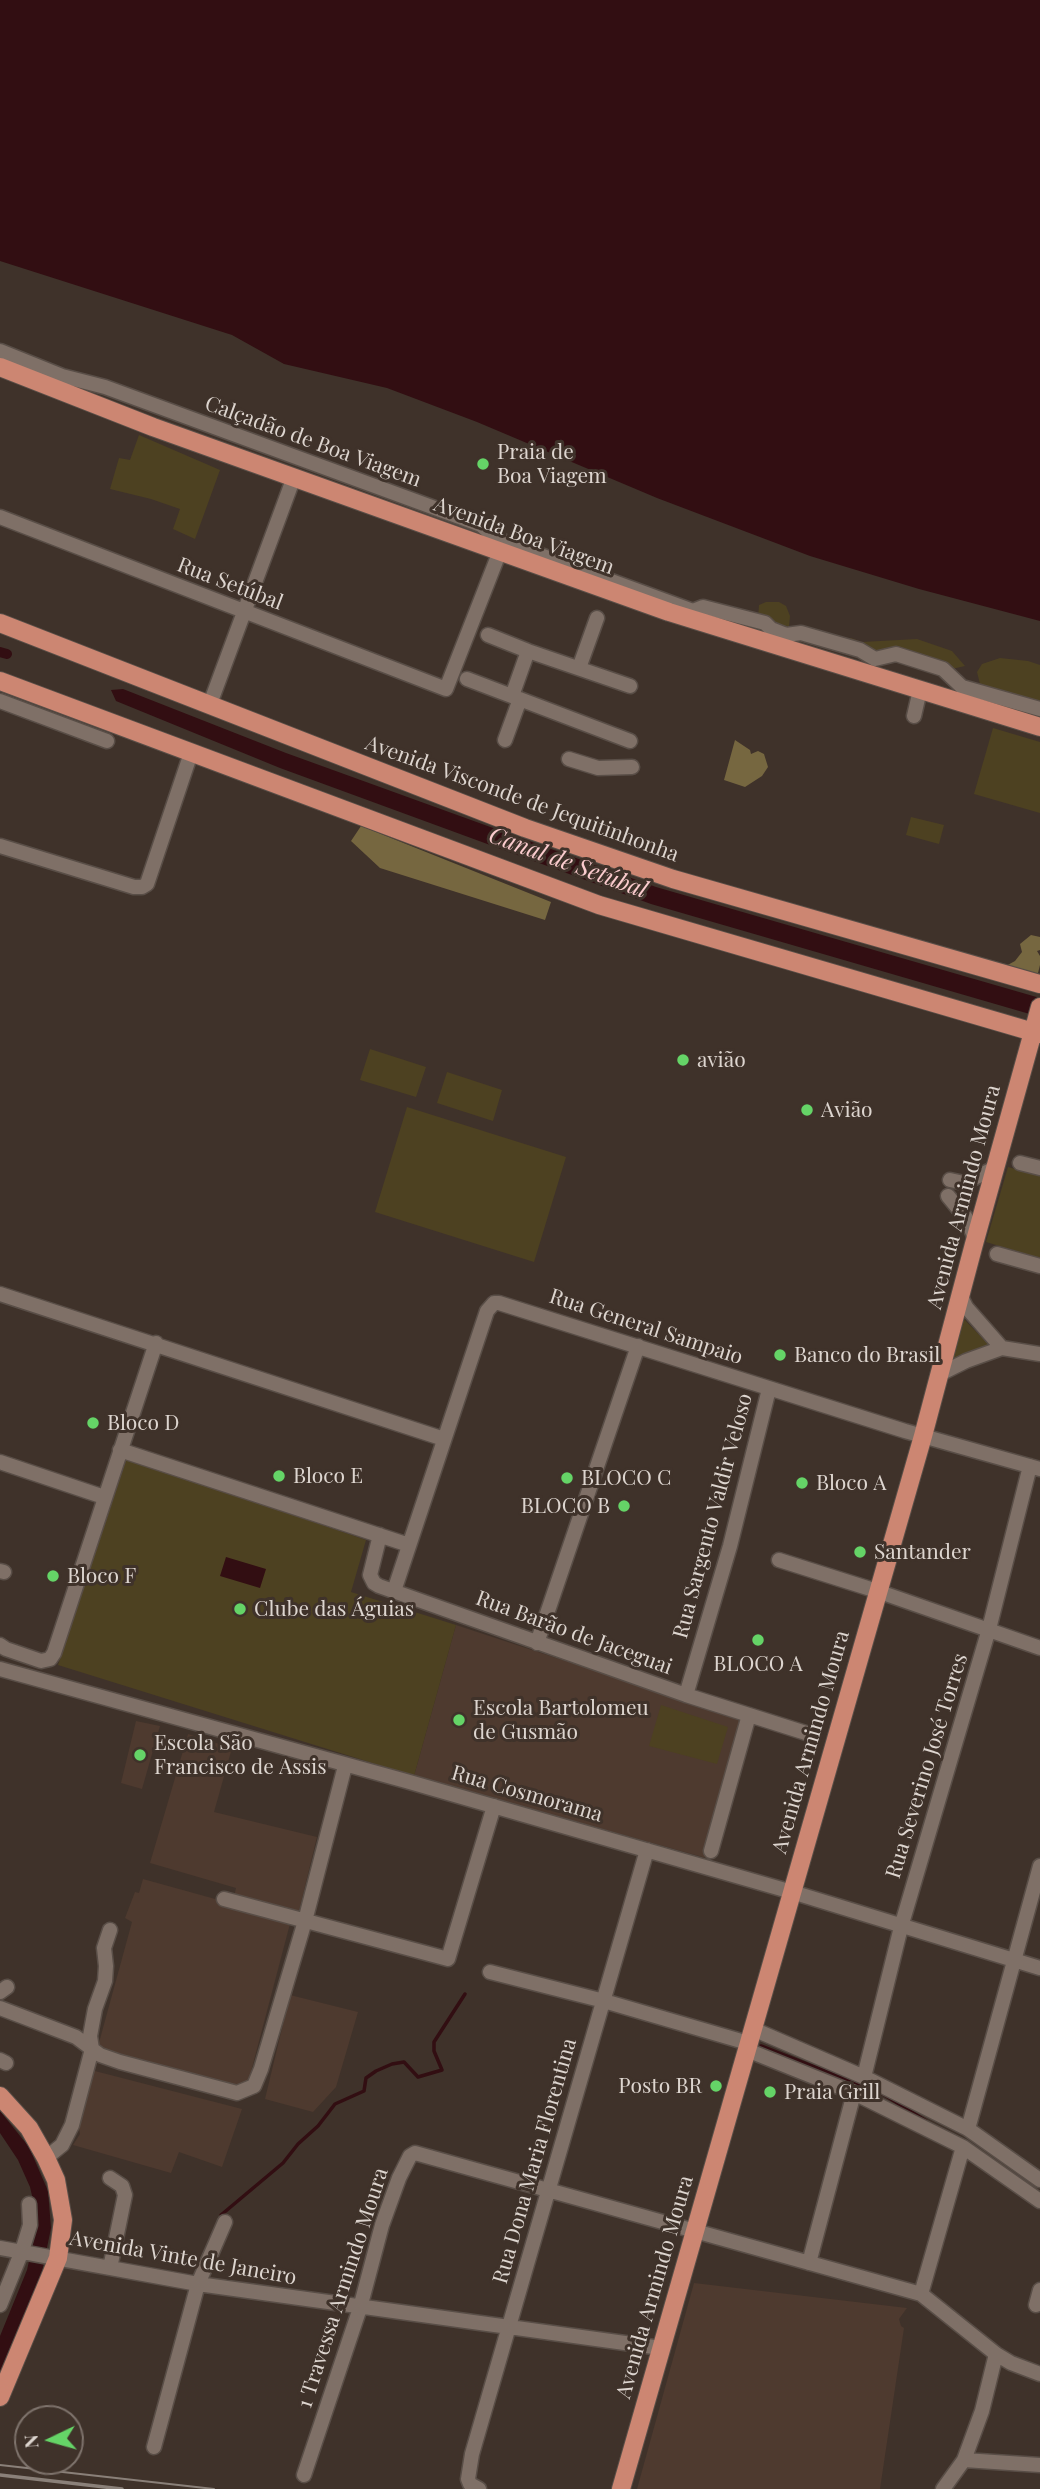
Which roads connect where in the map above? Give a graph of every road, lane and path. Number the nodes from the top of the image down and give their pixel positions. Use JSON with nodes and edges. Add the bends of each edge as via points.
{"nodes":[{"id":1,"x":0,"y":351,"type":"edge"},
{"id":2,"x":0,"y":367,"type":"edge"},
{"id":3,"x":293,"y":477,"type":"junction"},
{"id":4,"x":0,"y":517,"type":"edge"},
{"id":5,"x":500,"y":551,"type":"junction"},
{"id":6,"x":245,"y":613,"type":"junction"},
{"id":7,"x":597,"y":618,"type":"dead end"},
{"id":8,"x":0,"y":623,"type":"edge"},
{"id":9,"x":488,"y":635,"type":"dead end"},
{"id":10,"x":528,"y":651,"type":"junction"},
{"id":11,"x":579,"y":668,"type":"junction"},
{"id":12,"x":467,"y":679,"type":"dead end"},
{"id":13,"x":0,"y":681,"type":"edge"},
{"id":14,"x":630,"y":686,"type":"dead end"},
{"id":15,"x":920,"y":690,"type":"junction"},
{"id":16,"x":516,"y":697,"type":"junction"},
{"id":17,"x":0,"y":701,"type":"edge"},
{"id":18,"x":211,"y":704,"type":"junction"},
{"id":19,"x":1040,"y":709,"type":"edge"},
{"id":20,"x":914,"y":716,"type":"dead end"},
{"id":21,"x":1040,"y":727,"type":"edge"},
{"id":22,"x":505,"y":740,"type":"dead end"},
{"id":23,"x":107,"y":741,"type":"dead end"},
{"id":24,"x":630,"y":741,"type":"dead end"},
{"id":25,"x":191,"y":753,"type":"junction"},
{"id":26,"x":569,"y":759,"type":"dead end"},
{"id":27,"x":632,"y":767,"type":"dead end"},
{"id":28,"x":0,"y":846,"type":"edge"},
{"id":29,"x":1040,"y":984,"type":"edge"},
{"id":30,"x":1038,"y":1023,"type":"edge"},
{"id":31,"x":1020,"y":1163,"type":"dead end"},
{"id":32,"x":995,"y":1168,"type":"junction"},
{"id":33,"x":1040,"y":1168,"type":"edge"},
{"id":34,"x":975,"y":1238,"type":"junction"},
{"id":35,"x":997,"y":1254,"type":"dead end"},
{"id":36,"x":1040,"y":1266,"type":"edge"},
{"id":37,"x":0,"y":1294,"type":"edge"},
{"id":38,"x":960,"y":1295,"type":"junction"},
{"id":39,"x":156,"y":1343,"type":"junction"},
{"id":40,"x":638,"y":1346,"type":"junction"},
{"id":41,"x":1002,"y":1349,"type":"junction"},
{"id":42,"x":1040,"y":1354,"type":"edge"},
{"id":43,"x":940,"y":1374,"type":"junction"},
{"id":44,"x":769,"y":1389,"type":"junction"},
{"id":45,"x":923,"y":1436,"type":"junction"},
{"id":46,"x":444,"y":1438,"type":"junction"},
{"id":47,"x":120,"y":1450,"type":"junction"},
{"id":48,"x":0,"y":1462,"type":"edge"},
{"id":49,"x":1035,"y":1468,"type":"edge"},
{"id":50,"x":104,"y":1497,"type":"junction"},
{"id":51,"x":380,"y":1535,"type":"junction"},
{"id":52,"x":410,"y":1545,"type":"junction"},
{"id":53,"x":779,"y":1560,"type":"dead end"},
{"id":54,"x":394,"y":1591,"type":"junction"},
{"id":55,"x":877,"y":1591,"type":"junction"},
{"id":56,"x":989,"y":1629,"type":"junction"},
{"id":57,"x":537,"y":1643,"type":"junction"},
{"id":58,"x":0,"y":1645,"type":"edge"},
{"id":59,"x":1040,"y":1648,"type":"edge"},
{"id":60,"x":0,"y":1669,"type":"edge"},
{"id":61,"x":686,"y":1695,"type":"junction"},
{"id":62,"x":749,"y":1715,"type":"junction"},
{"id":63,"x":809,"y":1734,"type":"dead end"},
{"id":64,"x":345,"y":1766,"type":"junction"},
{"id":65,"x":494,"y":1806,"type":"junction"},
{"id":66,"x":647,"y":1850,"type":"junction"},
{"id":67,"x":711,"y":1851,"type":"dead end"},
{"id":68,"x":1040,"y":1866,"type":"edge"},
{"id":69,"x":792,"y":1892,"type":"junction"},
{"id":70,"x":224,"y":1899,"type":"dead end"},
{"id":71,"x":305,"y":1921,"type":"junction"},
{"id":72,"x":901,"y":1927,"type":"junction"},
{"id":73,"x":110,"y":1930,"type":"dead end"},
{"id":74,"x":1013,"y":1960,"type":"junction"},
{"id":75,"x":1040,"y":1968,"type":"edge"},
{"id":76,"x":490,"y":1972,"type":"dead end"},
{"id":77,"x":604,"y":2001,"type":"junction"},
{"id":78,"x":0,"y":2008,"type":"edge"},
{"id":79,"x":749,"y":2040,"type":"junction"},
{"id":80,"x":92,"y":2049,"type":"junction"},
{"id":81,"x":864,"y":2077,"type":"junction"},
{"id":82,"x":854,"y":2093,"type":"junction"},
{"id":83,"x":0,"y":2096,"type":"edge"},
{"id":84,"x":968,"y":2129,"type":"junction"},
{"id":85,"x":962,"y":2147,"type":"junction"},
{"id":86,"x":46,"y":2158,"type":"junction"},
{"id":87,"x":110,"y":2178,"type":"dead end"},
{"id":88,"x":1040,"y":2180,"type":"edge"},
{"id":89,"x":548,"y":2189,"type":"junction"},
{"id":90,"x":1040,"y":2201,"type":"edge"},
{"id":91,"x":29,"y":2204,"type":"dead end"},
{"id":92,"x":225,"y":2222,"type":"dead end"},
{"id":93,"x":694,"y":2232,"type":"junction"},
{"id":94,"x":0,"y":2248,"type":"edge"},
{"id":95,"x":24,"y":2251,"type":"junction"},
{"id":96,"x":57,"y":2258,"type":"junction"},
{"id":97,"x":809,"y":2263,"type":"junction"},
{"id":98,"x":110,"y":2268,"type":"junction"},
{"id":99,"x":198,"y":2284,"type":"junction"},
{"id":100,"x":1040,"y":2290,"type":"edge"},
{"id":101,"x":921,"y":2294,"type":"junction"},
{"id":102,"x":0,"y":2305,"type":"edge"},
{"id":103,"x":1035,"y":2305,"type":"dead end"},
{"id":104,"x":360,"y":2308,"type":"junction"},
{"id":105,"x":508,"y":2328,"type":"junction"},
{"id":106,"x":661,"y":2348,"type":"junction"},
{"id":107,"x":996,"y":2354,"type":"junction"},
{"id":108,"x":1040,"y":2374,"type":"edge"},
{"id":109,"x":0,"y":2397,"type":"edge"},
{"id":110,"x":154,"y":2447,"type":"dead end"},
{"id":111,"x":964,"y":2460,"type":"junction"},
{"id":112,"x":1040,"y":2465,"type":"edge"},
{"id":113,"x":304,"y":2475,"type":"dead end"},
{"id":114,"x":475,"y":2486,"type":"edge"},
{"id":115,"x":621,"y":2489,"type":"edge"},
{"id":116,"x":943,"y":2489,"type":"edge"}],
"edges":[{"from":1,"to":19,"type":"street","name":"Calçadão de Boa Viagem","via":[[481,525],[497,539],[693,611],[703,607],[728,613],[765,623],[786,635],[801,634],[860,650],[875,659],[896,654],[943,668],[962,687]]},
{"from":2,"to":3,"type":"main road","name":"Avenida Boa Viagem"},
{"from":3,"to":5,"type":"main road","name":"Avenida Boa Viagem"},
{"from":3,"to":6,"type":"street"},
{"from":4,"to":6,"type":"street","name":"Rua Setúbal"},
{"from":5,"to":6,"type":"street","name":"Rua Setúbal","via":[[446,689]]},
{"from":5,"to":15,"type":"main road","name":"Avenida Boa Viagem","via":[[669,612]]},
{"from":6,"to":18,"type":"street"},
{"from":7,"to":11,"type":"street"},
{"from":8,"to":18,"type":"main road","name":"Avenida Visconde de Jequitinhonha"},
{"from":9,"to":10,"type":"street"},
{"from":10,"to":11,"type":"street"},
{"from":10,"to":16,"type":"street"},
{"from":11,"to":14,"type":"street"},
{"from":12,"to":16,"type":"street"},
{"from":13,"to":25,"type":"main road"},
{"from":15,"to":20,"type":"street"},
{"from":15,"to":21,"type":"main road","name":"Avenida Boa Viagem"},
{"from":16,"to":22,"type":"street"},
{"from":16,"to":24,"type":"street"},
{"from":17,"to":23,"type":"street"},
{"from":18,"to":29,"type":"main road","name":"Avenida Visconde de Jequitinhonha","via":[[525,828],[673,879]]},
{"from":25,"to":28,"type":"street","via":[[147,884],[134,887]]},
{"from":25,"to":30,"type":"main road","via":[[599,905]]},
{"from":26,"to":27,"type":"street","via":[[598,768]]},
{"from":30,"to":32,"type":"main road","name":"Avenida Armindo Moura"},
{"from":31,"to":33,"type":"street"},
{"from":32,"to":34,"type":"main road","name":"Avenida Armindo Moura"},
{"from":32,"to":34,"type":"street","via":[[957,1181],[958,1191],[952,1200]]},
{"from":34,"to":38,"type":"main road","name":"Avenida Armindo Moura"},
{"from":35,"to":36,"type":"street"},
{"from":37,"to":39,"type":"street"},
{"from":38,"to":41,"type":"street"},
{"from":38,"to":43,"type":"main road","name":"Avenida Armindo Moura"},
{"from":39,"to":46,"type":"street"},
{"from":39,"to":47,"type":"street"},
{"from":40,"to":44,"type":"street","name":"Rua General Sampaio"},
{"from":40,"to":46,"type":"street","name":"Rua General Sampaio","via":[[494,1303],[486,1311]]},
{"from":40,"to":57,"type":"street"},
{"from":41,"to":42,"type":"street"},
{"from":41,"to":43,"type":"street"},
{"from":43,"to":45,"type":"main road","name":"Avenida Armindo Moura"},
{"from":44,"to":45,"type":"street","name":"Rua General Sampaio"},
{"from":44,"to":61,"type":"street","name":"Rua Sargento Valdir Veloso"},
{"from":45,"to":49,"type":"street","name":"Rua General Sampaio"},
{"from":45,"to":55,"type":"main road","name":"Avenida Armindo Moura"},
{"from":46,"to":52,"type":"street","name":"Rua General Sampaio"},
{"from":47,"to":50,"type":"street"},
{"from":47,"to":51,"type":"street"},
{"from":48,"to":50,"type":"street"},
{"from":49,"to":56,"type":"street","name":"Rua Severino José Torres"},
{"from":50,"to":58,"type":"street","via":[[50,1659],[41,1661]]},
{"from":51,"to":52,"type":"street"},
{"from":51,"to":54,"type":"street","name":"Rua Barão de Jaceguai","via":[[370,1575],[374,1583]]},
{"from":52,"to":54,"type":"street","name":"Rua General Sampaio"},
{"from":53,"to":55,"type":"street"},
{"from":54,"to":57,"type":"street","name":"Rua Barão de Jaceguai"},
{"from":55,"to":56,"type":"street"},
{"from":55,"to":69,"type":"main road","name":"Avenida Armindo Moura"},
{"from":56,"to":59,"type":"street"},
{"from":56,"to":72,"type":"street","name":"Rua Severino José Torres"},
{"from":57,"to":61,"type":"street","name":"Rua Barão de Jaceguai"},
{"from":60,"to":64,"type":"street","name":"Rua Cosmorama"},
{"from":61,"to":62,"type":"street","name":"Rua Barão de Jaceguai"},
{"from":62,"to":63,"type":"street","name":"Rua Barão de Jaceguai"},
{"from":62,"to":67,"type":"street"},
{"from":64,"to":65,"type":"street","name":"Rua Cosmorama"},
{"from":64,"to":71,"type":"street"},
{"from":65,"to":66,"type":"street","name":"Rua Cosmorama"},
{"from":65,"to":71,"type":"street","via":[[448,1959]]},
{"from":66,"to":69,"type":"street","name":"Rua Cosmorama"},
{"from":66,"to":77,"type":"street","name":"Rua Dona Maria Florentina"},
{"from":68,"to":74,"type":"street"},
{"from":69,"to":72,"type":"street","name":"Rua Cosmorama"},
{"from":69,"to":79,"type":"main road","name":"Avenida Armindo Moura"},
{"from":70,"to":71,"type":"street"},
{"from":71,"to":80,"type":"street","via":[[254,2086],[237,2093],[120,2062]]},
{"from":72,"to":74,"type":"street","name":"Rua Cosmorama"},
{"from":72,"to":81,"type":"street","name":"Rua Severino José Torres"},
{"from":73,"to":80,"type":"street","via":[[104,1948],[104,1981],[90,2036]]},
{"from":74,"to":75,"type":"street","name":"Rua Cosmorama"},
{"from":74,"to":84,"type":"street"},
{"from":76,"to":77,"type":"street"},
{"from":77,"to":79,"type":"street"},
{"from":77,"to":89,"type":"street","name":"Rua Dona Maria Florentina"},
{"from":78,"to":80,"type":"street","via":[[76,2037]]},
{"from":79,"to":81,"type":"street"},
{"from":79,"to":82,"type":"street"},
{"from":79,"to":93,"type":"main road","name":"Avenida Armindo Moura"},
{"from":80,"to":86,"type":"street","via":[[68,2135]]},
{"from":81,"to":84,"type":"street"},
{"from":82,"to":85,"type":"street"},
{"from":82,"to":97,"type":"street"},
{"from":83,"to":86,"type":"main road","via":[[29,2128]]},
{"from":84,"to":88,"type":"street"},
{"from":85,"to":90,"type":"street"},
{"from":85,"to":101,"type":"street"},
{"from":86,"to":96,"type":"main road","via":[[56,2180],[63,2220]]},
{"from":87,"to":98,"type":"street","via":[[122,2186],[125,2195]]},
{"from":89,"to":93,"type":"street","name":"1 Travessa Armindo Moura"},
{"from":89,"to":104,"type":"street","name":"1 Travessa Armindo Moura","via":[[415,2153],[406,2163],[391,2201]]},
{"from":89,"to":105,"type":"street","name":"Rua Dona Maria Florentina"},
{"from":91,"to":95,"type":"street"},
{"from":92,"to":99,"type":"street"},
{"from":93,"to":97,"type":"street","name":"1 Travessa Armindo Moura"},
{"from":93,"to":106,"type":"main road","name":"Avenida Armindo Moura"},
{"from":94,"to":95,"type":"street","name":"Avenida Vinte de Janeiro"},
{"from":95,"to":96,"type":"street","name":"Avenida Vinte de Janeiro"},
{"from":95,"to":102,"type":"street"},
{"from":96,"to":98,"type":"street","name":"Avenida Vinte de Janeiro"},
{"from":96,"to":109,"type":"main road"},
{"from":97,"to":101,"type":"street","name":"1 Travessa Armindo Moura"},
{"from":98,"to":99,"type":"street","name":"Avenida Vinte de Janeiro"},
{"from":99,"to":104,"type":"street","name":"Avenida Vinte de Janeiro"},
{"from":99,"to":110,"type":"street"},
{"from":100,"to":103,"type":"street"},
{"from":101,"to":107,"type":"street"},
{"from":104,"to":105,"type":"street","name":"Avenida Vinte de Janeiro"},
{"from":104,"to":113,"type":"street","name":"1 Travessa Armindo Moura"},
{"from":105,"to":106,"type":"street","name":"Avenida Vinte de Janeiro"},
{"from":105,"to":114,"type":"street","name":"Rua Dona Maria Florentina","via":[[468,2470]]},
{"from":106,"to":115,"type":"main road","name":"Avenida Armindo Moura"},
{"from":107,"to":108,"type":"street"},
{"from":107,"to":111,"type":"street"},
{"from":111,"to":112,"type":"street"},
{"from":111,"to":116,"type":"street"}]}
